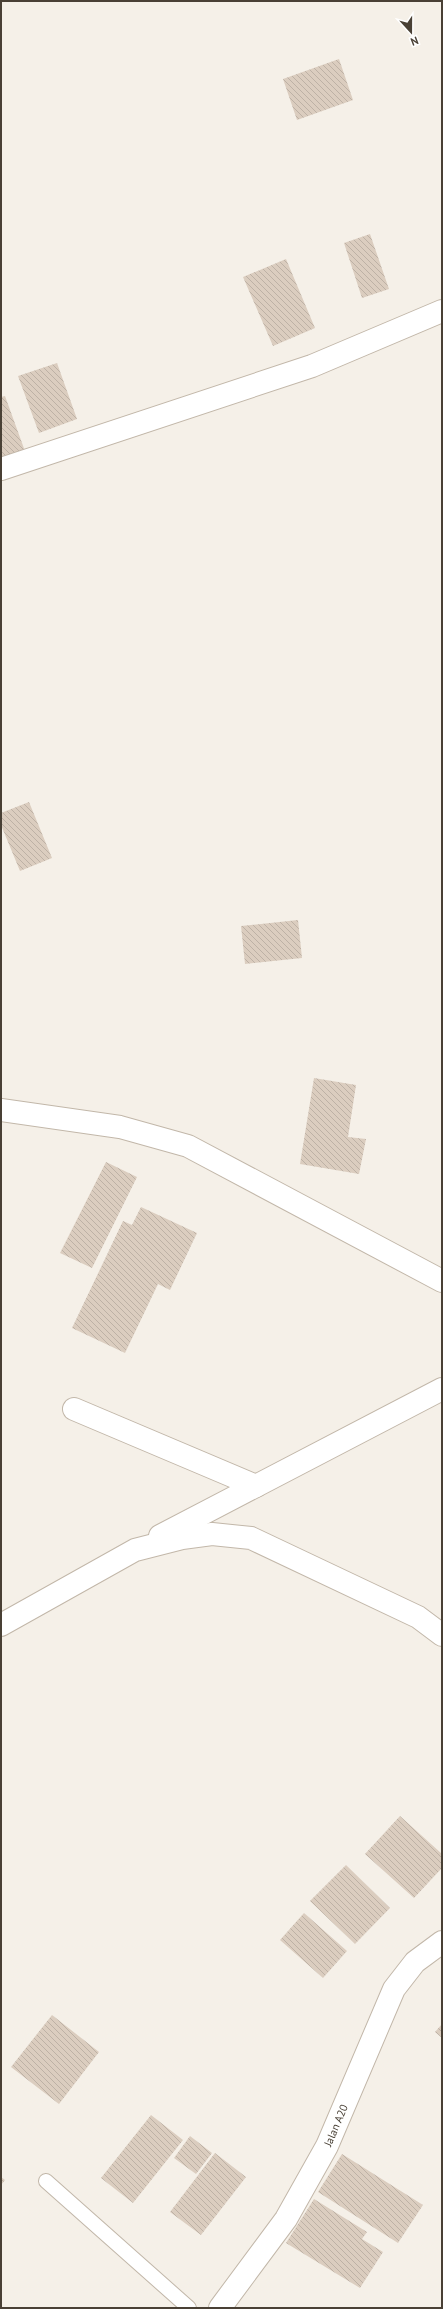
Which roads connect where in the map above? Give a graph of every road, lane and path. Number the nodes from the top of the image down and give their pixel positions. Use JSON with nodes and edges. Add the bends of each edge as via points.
{"nodes":[{"id":1,"x":442,"y":311,"type":"edge"},
{"id":2,"x":1,"y":469,"type":"edge"},
{"id":3,"x":1,"y":1110,"type":"edge"},
{"id":4,"x":442,"y":1281,"type":"edge"},
{"id":5,"x":442,"y":1388,"type":"edge"},
{"id":6,"x":74,"y":1409,"type":"dead end"},
{"id":7,"x":256,"y":1486,"type":"junction"},
{"id":8,"x":135,"y":1550,"type":"junction"},
{"id":9,"x":1,"y":1624,"type":"edge"},
{"id":10,"x":442,"y":1635,"type":"edge"},
{"id":11,"x":442,"y":1942,"type":"edge"},
{"id":12,"x":46,"y":2181,"type":"dead end"},
{"id":13,"x":188,"y":2308,"type":"edge"},
{"id":14,"x":220,"y":2308,"type":"edge"}],
"edges":[{"from":1,"to":2,"type":"street","via":[[312,366]]},
{"from":3,"to":4,"type":"street","via":[[120,1127],[188,1146]]},
{"from":5,"to":7,"type":"street"},
{"from":6,"to":7,"type":"street"},
{"from":7,"to":8,"type":"street"},
{"from":8,"to":9,"type":"street"},
{"from":8,"to":10,"type":"street","via":[[182,1538],[212,1534],[251,1538],[418,1617]]},
{"from":11,"to":14,"type":"street","name":"Jalan A20","via":[[415,1962],[394,1989],[323,2152],[286,2219]]},
{"from":12,"to":13,"type":"lane"}]}
